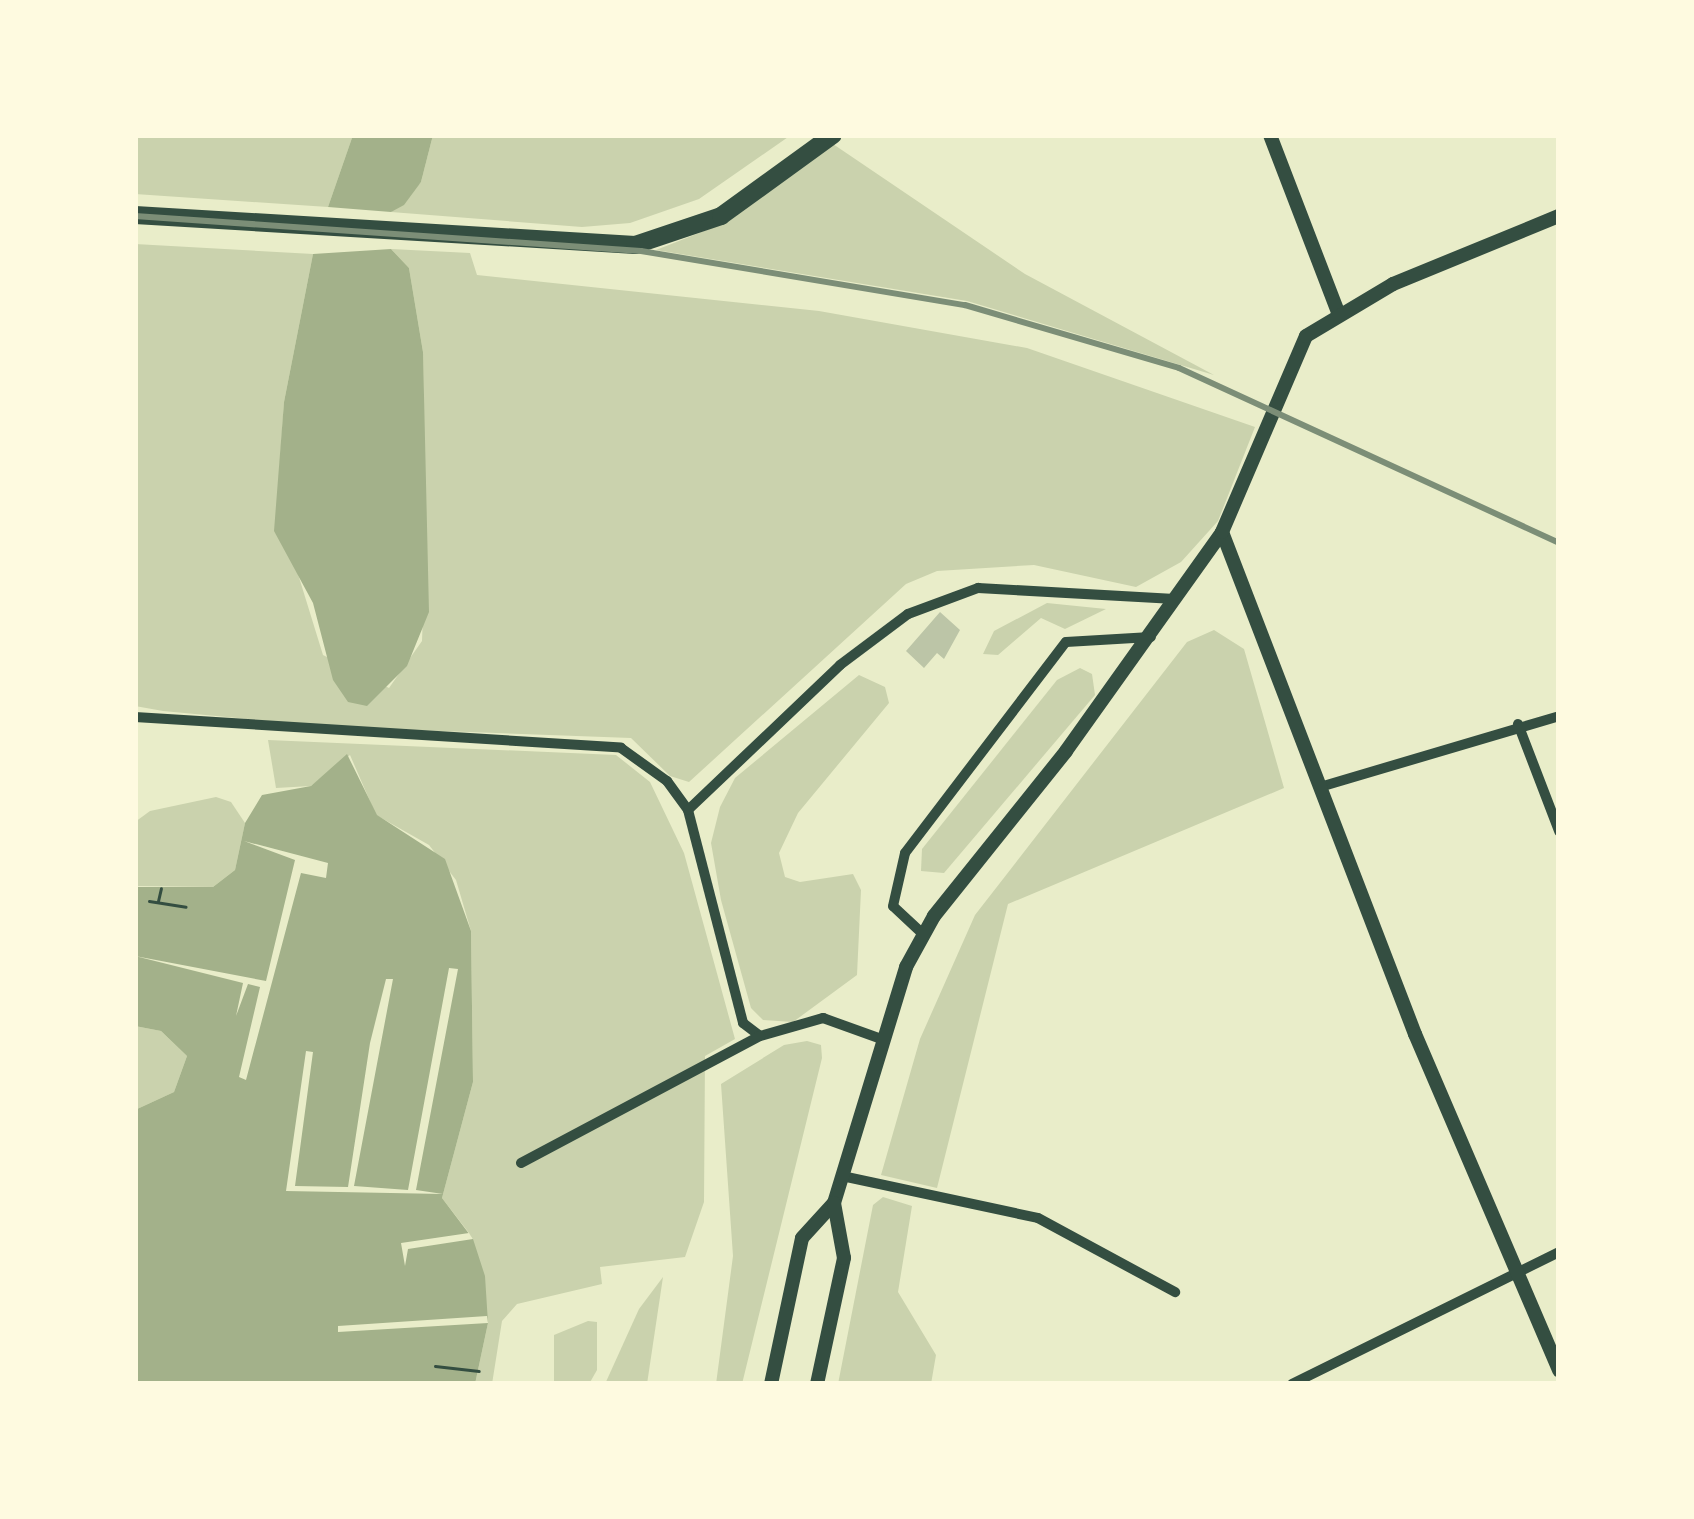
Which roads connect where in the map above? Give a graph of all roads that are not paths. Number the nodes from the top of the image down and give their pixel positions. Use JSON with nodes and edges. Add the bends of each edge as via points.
{"nodes":[{"id":1,"x":833,"y":135,"type":"edge"},
{"id":2,"x":1270,"y":135,"type":"edge"},
{"id":3,"x":135,"y":215,"type":"edge"},
{"id":4,"x":1559,"y":216,"type":"edge"},
{"id":5,"x":1339,"y":312,"type":"junction"},
{"id":6,"x":1222,"y":532,"type":"junction"},
{"id":7,"x":1179,"y":599,"type":"junction"},
{"id":8,"x":1151,"y":637,"type":"junction"},
{"id":9,"x":1559,"y":716,"type":"edge"},
{"id":10,"x":135,"y":717,"type":"edge"},
{"id":11,"x":1518,"y":724,"type":"junction"},
{"id":12,"x":1320,"y":787,"type":"junction"},
{"id":13,"x":688,"y":810,"type":"junction"},
{"id":14,"x":1559,"y":831,"type":"edge"},
{"id":15,"x":924,"y":934,"type":"junction"},
{"id":16,"x":760,"y":1036,"type":"junction"},
{"id":17,"x":884,"y":1040,"type":"junction"},
{"id":18,"x":521,"y":1163,"type":"dead end"},
{"id":19,"x":842,"y":1176,"type":"junction"},
{"id":20,"x":834,"y":1203,"type":"junction"},
{"id":21,"x":1559,"y":1252,"type":"edge"},
{"id":22,"x":1516,"y":1272,"type":"junction"},
{"id":23,"x":1175,"y":1292,"type":"dead end"},
{"id":24,"x":1559,"y":1370,"type":"edge"},
{"id":25,"x":771,"y":1384,"type":"edge"},
{"id":26,"x":817,"y":1384,"type":"edge"},
{"id":27,"x":1292,"y":1384,"type":"edge"}],
"edges":[{"from":1,"to":3,"type":"highway","via":[[721,216],[635,245]]},
{"from":2,"to":5,"type":"street"},
{"from":4,"to":5,"type":"street"},
{"from":5,"to":6,"type":"street","via":[[1306,336]]},
{"from":6,"to":7,"type":"street"},
{"from":6,"to":12,"type":"street"},
{"from":7,"to":8,"type":"street"},
{"from":7,"to":13,"type":"street","via":[[978,588],[908,614],[840,665]]},
{"from":8,"to":15,"type":"street"},
{"from":8,"to":15,"type":"street","via":[[1082,636],[1066,642],[1039,677],[905,853],[893,906]]},
{"from":9,"to":11,"type":"street"},
{"from":10,"to":13,"type":"street","via":[[620,748],[667,781]]},
{"from":11,"to":12,"type":"street"},
{"from":11,"to":14,"type":"street"},
{"from":12,"to":22,"type":"street"},
{"from":13,"to":16,"type":"street","via":[[743,1023]]},
{"from":15,"to":17,"type":"street"},
{"from":16,"to":17,"type":"street","via":[[823,1018]]},
{"from":16,"to":18,"type":"street"},
{"from":17,"to":19,"type":"street"},
{"from":19,"to":20,"type":"street"},
{"from":19,"to":23,"type":"street","via":[[1038,1218]]},
{"from":20,"to":25,"type":"street","via":[[802,1238]]},
{"from":20,"to":26,"type":"street","via":[[844,1258]]},
{"from":21,"to":22,"type":"street"},
{"from":22,"to":24,"type":"street"},
{"from":22,"to":27,"type":"street"}]}
